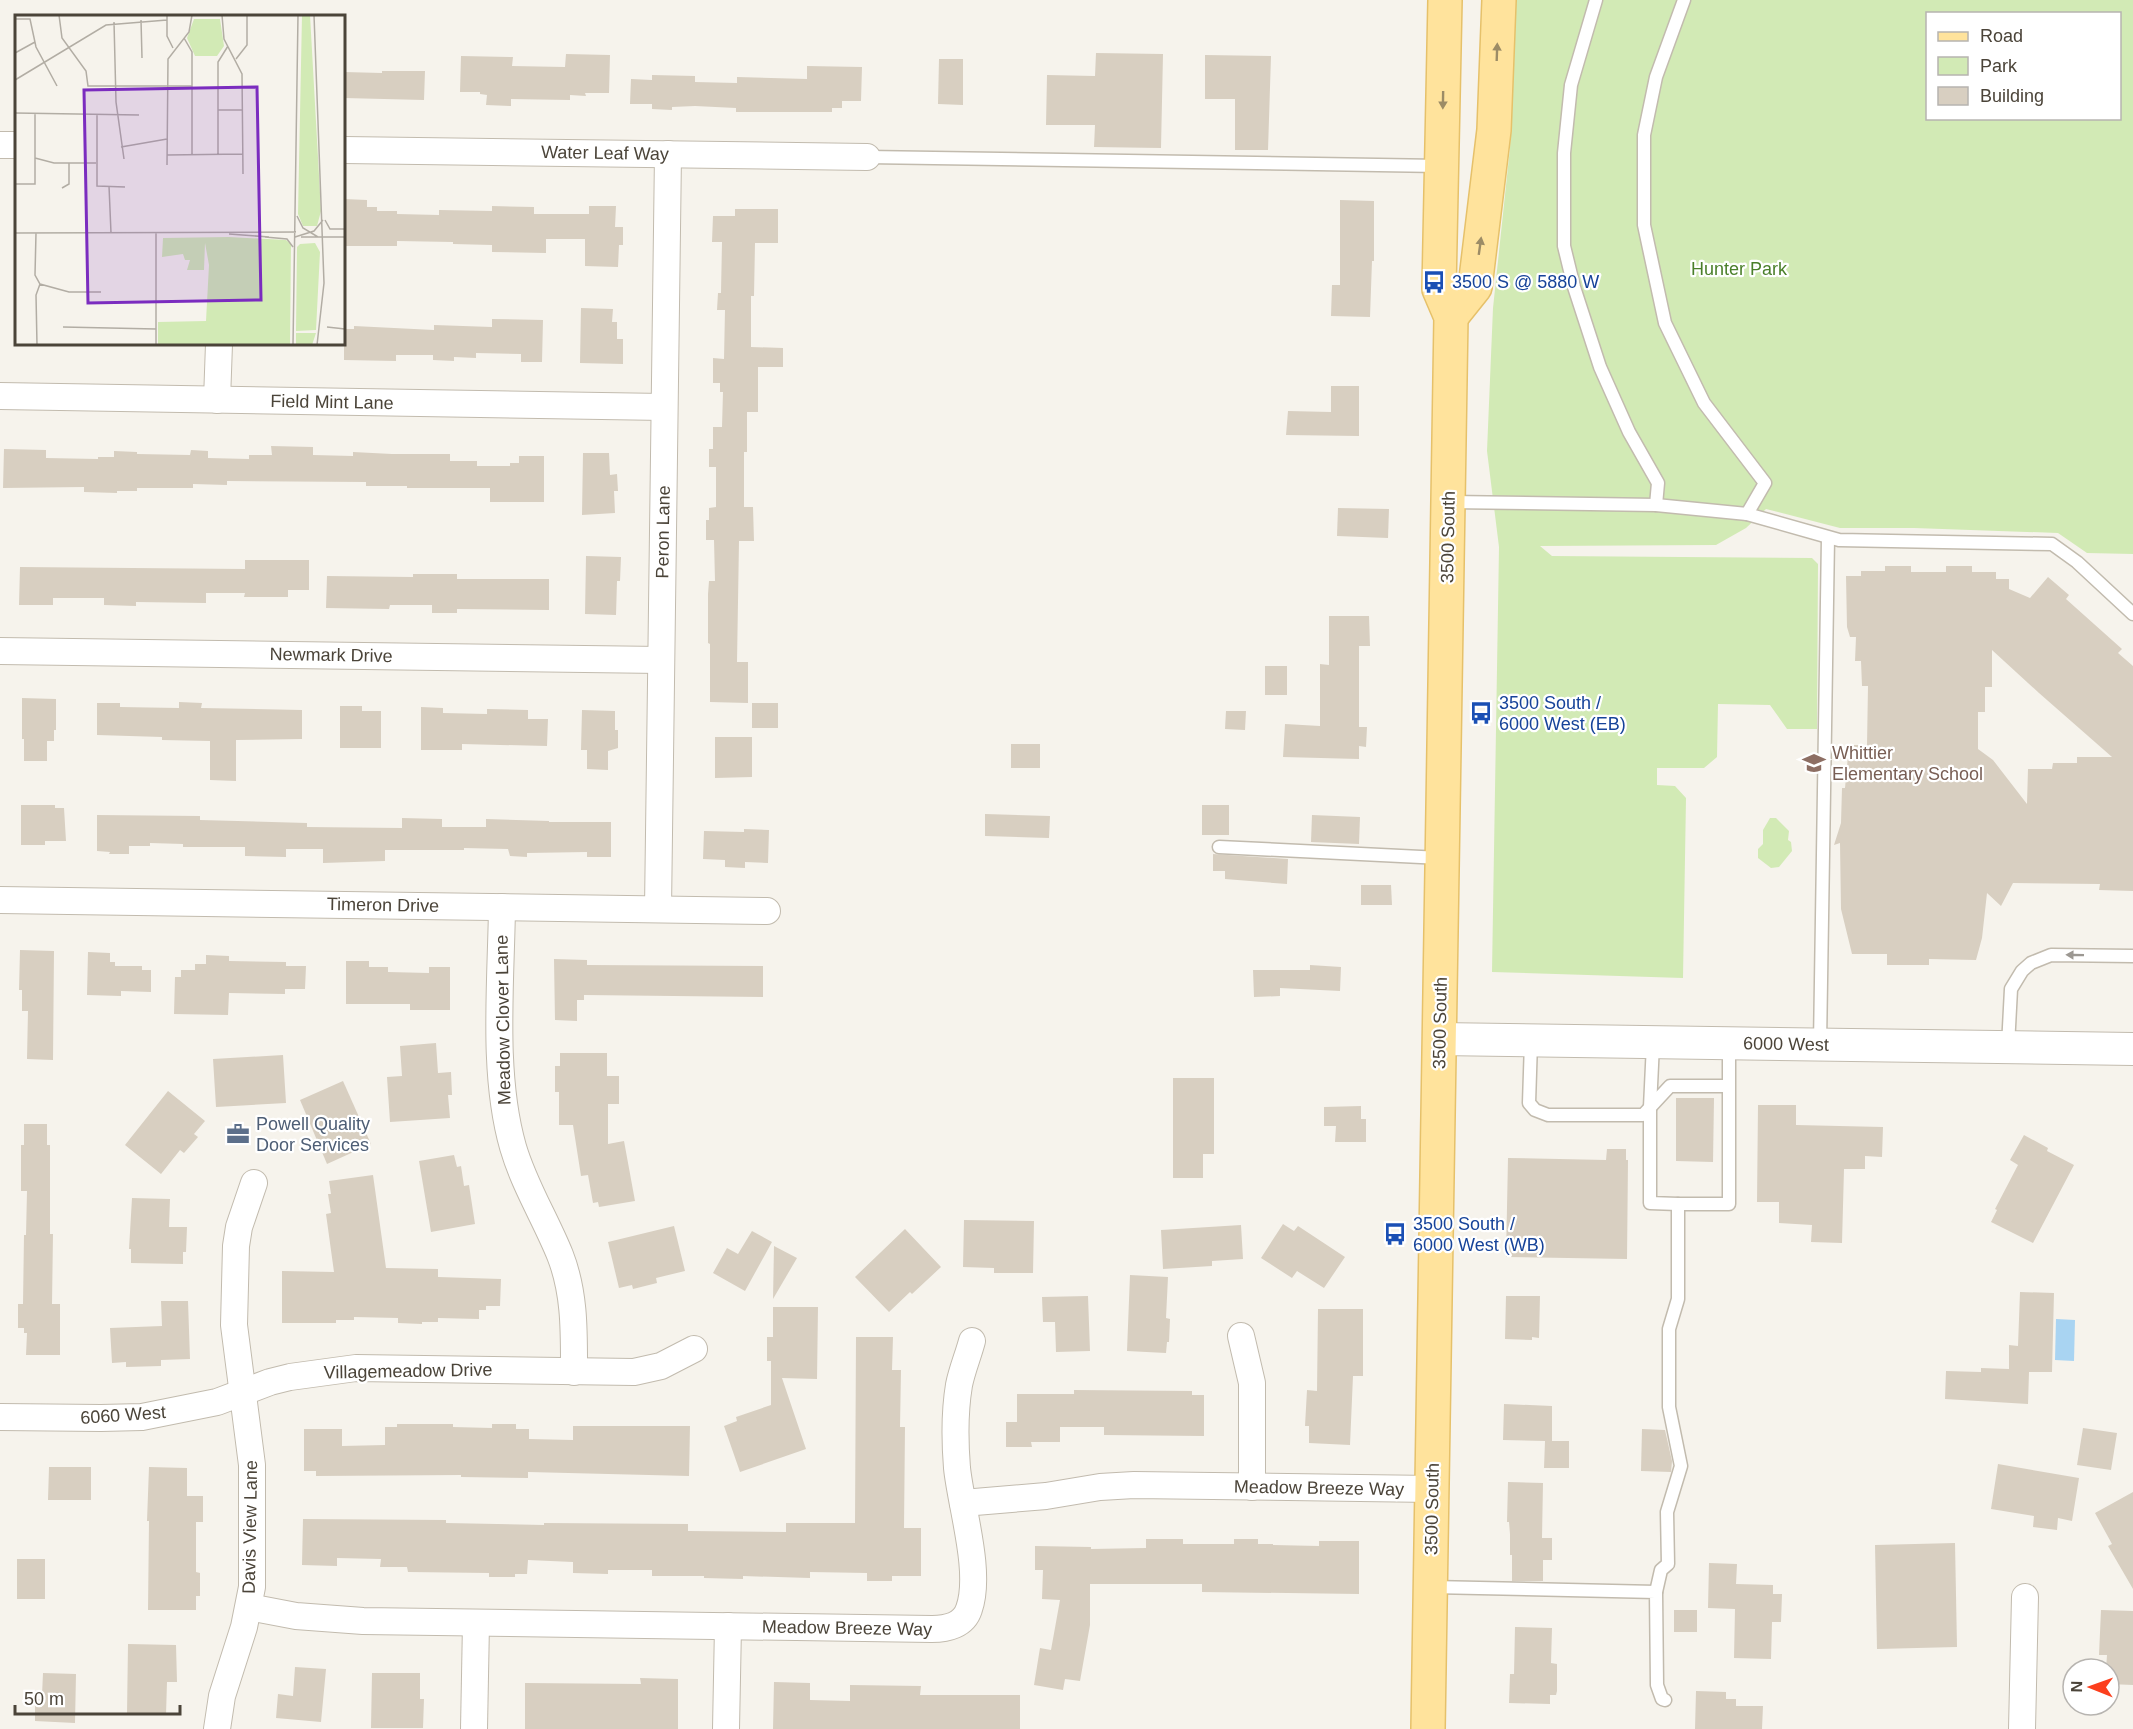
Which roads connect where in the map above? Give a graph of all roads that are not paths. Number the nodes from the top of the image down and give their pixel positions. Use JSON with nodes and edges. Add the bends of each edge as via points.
{"nodes":[{"id":1,"x":1445,"y":0,"type":"edge"},
{"id":2,"x":1499,"y":0,"type":"edge"},
{"id":3,"x":1596,"y":0,"type":"edge"},
{"id":4,"x":1684,"y":0,"type":"edge"},
{"id":5,"x":345,"y":150,"type":"edge"},
{"id":6,"x":668,"y":154,"type":"junction"},
{"id":7,"x":867,"y":157,"type":"joint"},
{"id":8,"x":1442,"y":166,"type":"junction"},
{"id":9,"x":1451,"y":317,"type":"junction"},
{"id":10,"x":219,"y":345,"type":"edge"},
{"id":11,"x":0,"y":396,"type":"edge"},
{"id":12,"x":218,"y":400,"type":"junction"},
{"id":13,"x":664,"y":407,"type":"junction"},
{"id":14,"x":1449,"y":502,"type":"junction"},
{"id":15,"x":1656,"y":505,"type":"junction"},
{"id":16,"x":1747,"y":514,"type":"junction"},
{"id":17,"x":1828,"y":538,"type":"junction"},
{"id":18,"x":2133,"y":614,"type":"edge"},
{"id":19,"x":0,"y":651,"type":"edge"},
{"id":20,"x":661,"y":660,"type":"junction"},
{"id":21,"x":1219,"y":848,"type":"dead end"},
{"id":22,"x":1443,"y":858,"type":"junction"},
{"id":23,"x":0,"y":900,"type":"edge"},
{"id":24,"x":502,"y":907,"type":"junction"},
{"id":25,"x":658,"y":909,"type":"junction"},
{"id":26,"x":767,"y":911,"type":"dead end"},
{"id":27,"x":2133,"y":956,"type":"edge"},
{"id":28,"x":1439,"y":1039,"type":"junction"},
{"id":29,"x":1531,"y":1041,"type":"junction"},
{"id":30,"x":1653,"y":1043,"type":"junction"},
{"id":31,"x":1729,"y":1044,"type":"junction"},
{"id":32,"x":1820,"y":1045,"type":"junction"},
{"id":33,"x":2008,"y":1047,"type":"junction"},
{"id":34,"x":2133,"y":1049,"type":"edge"},
{"id":35,"x":1728,"y":1086,"type":"junction"},
{"id":36,"x":1650,"y":1107,"type":"junction"},
{"id":37,"x":254,"y":1183,"type":"dead end"},
{"id":38,"x":1678,"y":1204,"type":"junction"},
{"id":39,"x":1241,"y":1336,"type":"dead end"},
{"id":40,"x":972,"y":1341,"type":"dead end"},
{"id":41,"x":694,"y":1349,"type":"dead end"},
{"id":42,"x":574,"y":1372,"type":"junction"},
{"id":43,"x":244,"y":1392,"type":"junction"},
{"id":44,"x":0,"y":1417,"type":"edge"},
{"id":45,"x":1252,"y":1487,"type":"junction"},
{"id":46,"x":1432,"y":1489,"type":"junction"},
{"id":47,"x":963,"y":1503,"type":"junction"},
{"id":48,"x":1431,"y":1587,"type":"junction"},
{"id":49,"x":1656,"y":1592,"type":"junction"},
{"id":50,"x":2025,"y":1597,"type":"dead end"},
{"id":51,"x":249,"y":1607,"type":"junction"},
{"id":52,"x":476,"y":1623,"type":"junction"},
{"id":53,"x":728,"y":1626,"type":"junction"},
{"id":54,"x":1665,"y":1700,"type":"dead end"},
{"id":55,"x":217,"y":1729,"type":"edge"},
{"id":56,"x":474,"y":1729,"type":"edge"},
{"id":57,"x":726,"y":1729,"type":"edge"},
{"id":58,"x":1428,"y":1729,"type":"edge"},
{"id":59,"x":2022,"y":1729,"type":"edge"}],
"edges":[{"from":1,"to":8,"type":"main road","name":"3500 South","one_way":true},
{"from":9,"to":2,"type":"main road","one_way":true,"via":[[1475,287],[1494,130]]},
{"from":3,"to":15,"type":"lane","via":[[1571,85],[1564,153],[1564,246],[1600,368],[1658,483]]},
{"from":4,"to":16,"type":"lane","via":[[1656,76],[1644,135],[1644,225],[1665,323],[1704,403],[1765,483]]},
{"from":5,"to":6,"type":"street","name":"Water Leaf Way"},
{"from":6,"to":7,"type":"street","name":"Water Leaf Way"},
{"from":6,"to":13,"type":"street","name":"Peron Lane"},
{"from":7,"to":8,"type":"lane"},
{"from":8,"to":9,"type":"main road","name":"3500 South","via":[[1439,289]]},
{"from":9,"to":14,"type":"main road","name":"3500 South"},
{"from":10,"to":12,"type":"street"},
{"from":11,"to":12,"type":"street","name":"Field Mint Lane"},
{"from":12,"to":13,"type":"street","name":"Field Mint Lane"},
{"from":13,"to":20,"type":"street","name":"Peron Lane"},
{"from":14,"to":15,"type":"lane"},
{"from":14,"to":22,"type":"main road","name":"3500 South"},
{"from":15,"to":16,"type":"lane"},
{"from":16,"to":17,"type":"lane"},
{"from":17,"to":18,"type":"lane","via":[[2052,544]]},
{"from":17,"to":32,"type":"lane"},
{"from":19,"to":20,"type":"street","name":"Newmark Drive"},
{"from":20,"to":25,"type":"street","name":"Peron Lane"},
{"from":21,"to":22,"type":"lane"},
{"from":22,"to":28,"type":"main road","name":"3500 South"},
{"from":23,"to":24,"type":"street","name":"Timeron Drive"},
{"from":24,"to":25,"type":"street","name":"Timeron Drive"},
{"from":24,"to":42,"type":"street","name":"Meadow Clover Lane","via":[[503,1107],[523,1178],[560,1256],[570,1290]]},
{"from":25,"to":26,"type":"street","name":"Timeron Drive"},
{"from":27,"to":33,"type":"lane","one_way":true,"via":[[2051,955],[2031,963],[2011,989]]},
{"from":28,"to":29,"type":"street","name":"6000 West"},
{"from":28,"to":46,"type":"main road","name":"3500 South"},
{"from":29,"to":30,"type":"street","name":"6000 West"},
{"from":29,"to":36,"type":"lane","via":[[1529,1103],[1535,1110],[1548,1115],[1643,1115]]},
{"from":30,"to":31,"type":"street","name":"6000 West"},
{"from":30,"to":36,"type":"lane"},
{"from":31,"to":32,"type":"street","name":"6000 West"},
{"from":31,"to":35,"type":"lane"},
{"from":32,"to":33,"type":"street","name":"6000 West"},
{"from":33,"to":34,"type":"street","name":"6000 West"},
{"from":35,"to":36,"type":"lane","via":[[1670,1086]]},
{"from":35,"to":38,"type":"lane","via":[[1729,1204]]},
{"from":36,"to":38,"type":"lane","via":[[1650,1203]]},
{"from":37,"to":43,"type":"street","name":"Davis View Lane","via":[[236,1246],[235,1339]]},
{"from":38,"to":49,"type":"lane","via":[[1678,1299],[1669,1329],[1668,1359],[1670,1407],[1681,1466],[1667,1512],[1668,1564],[1661,1570]]},
{"from":39,"to":45,"type":"street","via":[[1253,1389]]},
{"from":40,"to":47,"type":"street","via":[[958,1397],[957,1460]]},
{"from":41,"to":42,"type":"street","name":"Villagemeadow Drive","via":[[648,1370]]},
{"from":42,"to":43,"type":"street","name":"Villagemeadow Drive","via":[[356,1368],[290,1377]]},
{"from":43,"to":44,"type":"street","name":"6060 West","via":[[217,1402],[142,1417]]},
{"from":43,"to":51,"type":"street","name":"Davis View Lane","via":[[253,1486]]},
{"from":45,"to":46,"type":"street","name":"Meadow Breeze Way"},
{"from":45,"to":47,"type":"street","name":"Meadow Breeze Way","via":[[1125,1485]]},
{"from":46,"to":48,"type":"main road","name":"3500 South"},
{"from":47,"to":53,"type":"street","name":"Meadow Breeze Way","via":[[972,1599],[965,1618],[957,1624],[932,1629]]},
{"from":48,"to":49,"type":"lane"},
{"from":48,"to":58,"type":"main road","name":"3500 South"},
{"from":49,"to":54,"type":"lane","via":[[1657,1685]]},
{"from":50,"to":59,"type":"street"},
{"from":51,"to":52,"type":"street","name":"Meadow Breeze Way","via":[[340,1620]]},
{"from":51,"to":55,"type":"street","name":"Davis View Lane","via":[[226,1680]]},
{"from":52,"to":53,"type":"street","name":"Meadow Breeze Way"},
{"from":52,"to":56,"type":"street"},
{"from":53,"to":57,"type":"street"}]}
